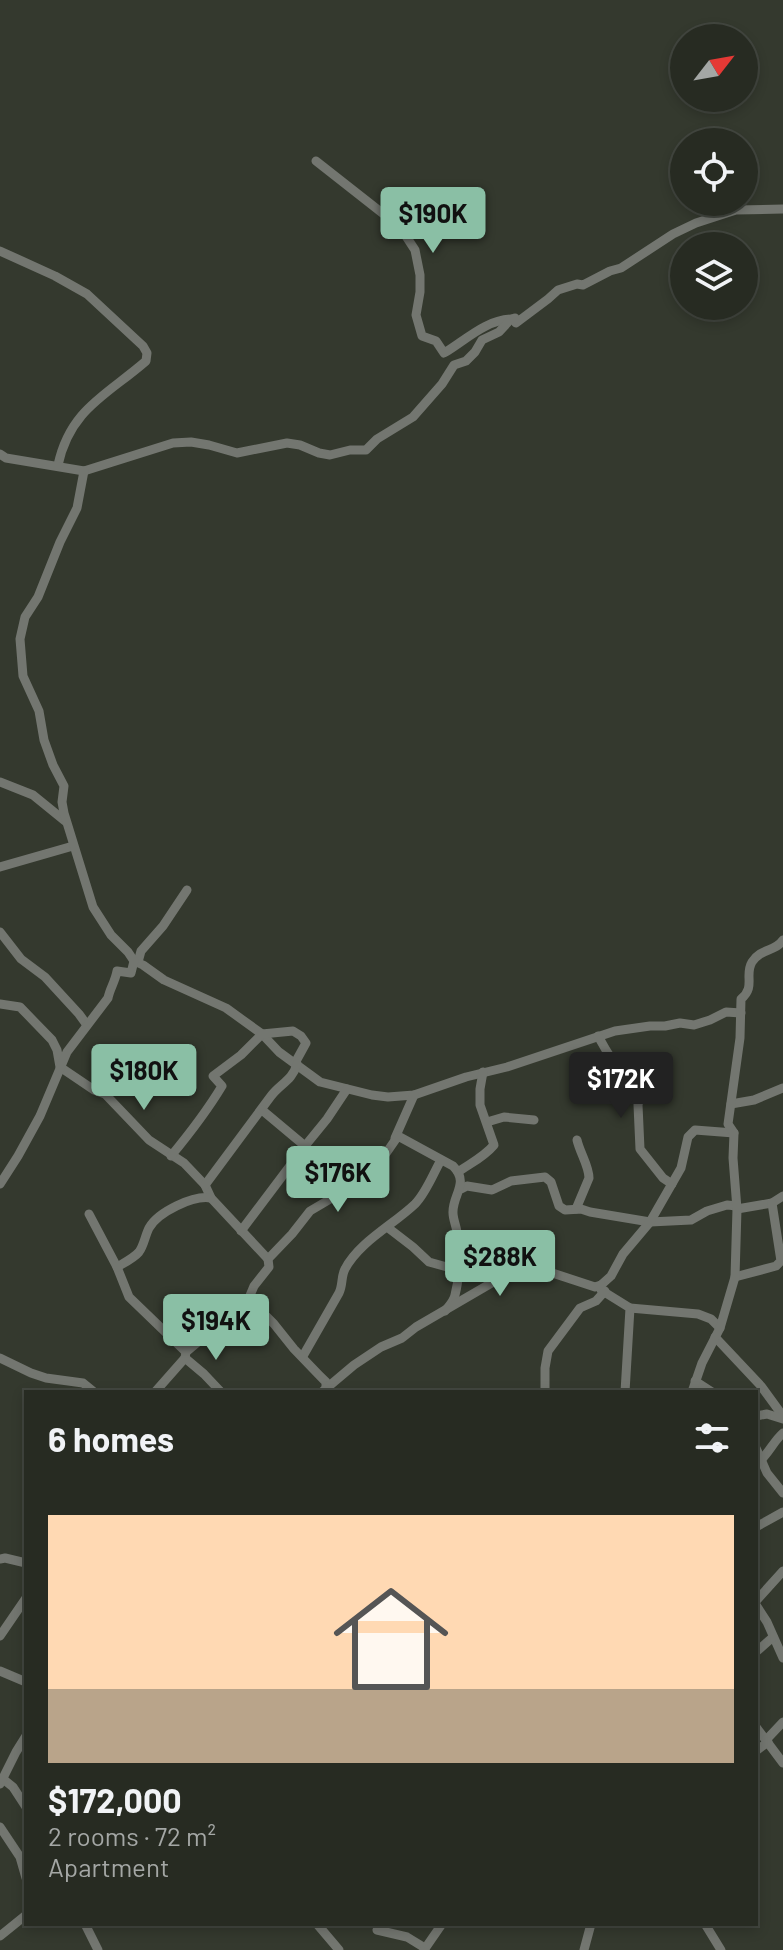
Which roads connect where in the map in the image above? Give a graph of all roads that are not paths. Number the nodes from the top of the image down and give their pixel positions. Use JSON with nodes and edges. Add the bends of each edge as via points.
{"nodes":[{"id":1,"x":316,"y":161,"type":"dead end"},
{"id":2,"x":783,"y":209,"type":"edge"},
{"id":3,"x":0,"y":251,"type":"edge"},
{"id":4,"x":512,"y":319,"type":"junction"},
{"id":5,"x":0,"y":454,"type":"edge"},
{"id":6,"x":58,"y":465,"type":"junction"},
{"id":7,"x":84,"y":471,"type":"junction"},
{"id":8,"x":0,"y":782,"type":"edge"},
{"id":9,"x":67,"y":822,"type":"junction"},
{"id":10,"x":73,"y":846,"type":"junction"},
{"id":11,"x":0,"y":867,"type":"edge"},
{"id":12,"x":187,"y":890,"type":"dead end"},
{"id":13,"x":0,"y":932,"type":"edge"},
{"id":14,"x":783,"y":940,"type":"edge"},
{"id":15,"x":136,"y":962,"type":"junction"},
{"id":16,"x":0,"y":1004,"type":"edge"},
{"id":17,"x":741,"y":1013,"type":"junction"},
{"id":18,"x":87,"y":1025,"type":"junction"},
{"id":19,"x":262,"y":1034,"type":"junction"},
{"id":20,"x":598,"y":1036,"type":"junction"},
{"id":21,"x":296,"y":1064,"type":"junction"},
{"id":22,"x":60,"y":1067,"type":"junction"},
{"id":23,"x":483,"y":1072,"type":"junction"},
{"id":24,"x":783,"y":1088,"type":"edge"},
{"id":25,"x":347,"y":1089,"type":"junction"},
{"id":26,"x":414,"y":1095,"type":"junction"},
{"id":27,"x":731,"y":1104,"type":"junction"},
{"id":28,"x":262,"y":1110,"type":"junction"},
{"id":29,"x":534,"y":1120,"type":"dead end"},
{"id":30,"x":487,"y":1122,"type":"junction"},
{"id":31,"x":734,"y":1133,"type":"junction"},
{"id":32,"x":395,"y":1138,"type":"junction"},
{"id":33,"x":577,"y":1140,"type":"dead end"},
{"id":34,"x":305,"y":1146,"type":"junction"},
{"id":35,"x":171,"y":1156,"type":"junction"},
{"id":36,"x":441,"y":1160,"type":"junction"},
{"id":37,"x":458,"y":1172,"type":"junction"},
{"id":38,"x":0,"y":1184,"type":"edge"},
{"id":39,"x":672,"y":1184,"type":"junction"},
{"id":40,"x":205,"y":1185,"type":"junction"},
{"id":41,"x":461,"y":1189,"type":"junction"},
{"id":42,"x":783,"y":1196,"type":"edge"},
{"id":43,"x":211,"y":1198,"type":"junction"},
{"id":44,"x":772,"y":1203,"type":"junction"},
{"id":45,"x":737,"y":1208,"type":"junction"},
{"id":46,"x":576,"y":1209,"type":"junction"},
{"id":47,"x":89,"y":1214,"type":"dead end"},
{"id":48,"x":650,"y":1222,"type":"junction"},
{"id":49,"x":387,"y":1227,"type":"junction"},
{"id":50,"x":241,"y":1231,"type":"junction"},
{"id":51,"x":268,"y":1259,"type":"junction"},
{"id":52,"x":117,"y":1267,"type":"junction"},
{"id":53,"x":458,"y":1274,"type":"junction"},
{"id":54,"x":735,"y":1277,"type":"junction"},
{"id":55,"x":603,"y":1288,"type":"junction"},
{"id":56,"x":246,"y":1305,"type":"junction"},
{"id":57,"x":630,"y":1308,"type":"junction"},
{"id":58,"x":445,"y":1311,"type":"junction"},
{"id":59,"x":718,"y":1332,"type":"junction"},
{"id":60,"x":186,"y":1355,"type":"junction"},
{"id":61,"x":303,"y":1356,"type":"junction"},
{"id":62,"x":0,"y":1358,"type":"edge"},
{"id":63,"x":695,"y":1381,"type":"junction"},
{"id":64,"x":92,"y":1390,"type":"edge"},
{"id":65,"x":157,"y":1390,"type":"edge"},
{"id":66,"x":219,"y":1390,"type":"edge"},
{"id":67,"x":324,"y":1390,"type":"edge"},
{"id":68,"x":545,"y":1390,"type":"edge"},
{"id":69,"x":625,"y":1390,"type":"edge"},
{"id":70,"x":693,"y":1390,"type":"edge"},
{"id":71,"x":709,"y":1390,"type":"edge"},
{"id":72,"x":758,"y":1416,"type":"edge"},
{"id":73,"x":783,"y":1418,"type":"edge"},
{"id":74,"x":783,"y":1433,"type":"edge"},
{"id":75,"x":758,"y":1453,"type":"edge"},
{"id":76,"x":761,"y":1460,"type":"junction"},
{"id":77,"x":783,"y":1493,"type":"edge"},
{"id":78,"x":783,"y":1512,"type":"edge"},
{"id":79,"x":758,"y":1526,"type":"edge"},
{"id":80,"x":0,"y":1559,"type":"edge"},
{"id":81,"x":24,"y":1563,"type":"edge"},
{"id":82,"x":783,"y":1571,"type":"edge"},
{"id":83,"x":778,"y":1580,"type":"edge"},
{"id":84,"x":24,"y":1601,"type":"edge"},
{"id":85,"x":758,"y":1601,"type":"edge"},
{"id":86,"x":758,"y":1606,"type":"edge"},
{"id":87,"x":0,"y":1636,"type":"edge"},
{"id":88,"x":773,"y":1637,"type":"junction"},
{"id":89,"x":758,"y":1650,"type":"edge"},
{"id":90,"x":783,"y":1658,"type":"edge"},
{"id":91,"x":0,"y":1671,"type":"edge"},
{"id":92,"x":24,"y":1681,"type":"edge"},
{"id":93,"x":783,"y":1722,"type":"edge"},
{"id":94,"x":758,"y":1730,"type":"edge"},
{"id":95,"x":24,"y":1739,"type":"edge"},
{"id":96,"x":767,"y":1741,"type":"junction"},
{"id":97,"x":758,"y":1749,"type":"edge"},
{"id":98,"x":783,"y":1763,"type":"edge"},
{"id":99,"x":2,"y":1775,"type":"edge"},
{"id":100,"x":24,"y":1804,"type":"edge"},
{"id":101,"x":0,"y":1827,"type":"edge"},
{"id":102,"x":24,"y":1871,"type":"edge"},
{"id":103,"x":24,"y":1917,"type":"edge"},
{"id":104,"x":86,"y":1926,"type":"edge"},
{"id":105,"x":319,"y":1926,"type":"edge"},
{"id":106,"x":441,"y":1926,"type":"edge"},
{"id":107,"x":590,"y":1926,"type":"edge"},
{"id":108,"x":706,"y":1926,"type":"edge"},
{"id":109,"x":377,"y":1930,"type":"dead end"},
{"id":110,"x":0,"y":1936,"type":"edge"},
{"id":111,"x":425,"y":1949,"type":"edge"},
{"id":112,"x":98,"y":1950,"type":"edge"},
{"id":113,"x":339,"y":1950,"type":"edge"},
{"id":114,"x":584,"y":1950,"type":"edge"},
{"id":115,"x":721,"y":1950,"type":"edge"}],
"edges":[{"from":1,"to":4,"type":"street","via":[[400,227],[415,250],[420,275],[416,315],[422,336],[436,341],[444,353],[485,325]]},
{"from":2,"to":4,"type":"street","via":[[736,210],[696,223],[621,268],[583,285],[563,287],[516,323]]},
{"from":3,"to":6,"type":"street","via":[[87,294],[147,353],[146,361],[80,416]]},
{"from":4,"to":7,"type":"street","via":[[482,340],[466,361],[454,365],[413,417],[366,450],[330,455],[287,443],[241,453],[173,443]]},
{"from":5,"to":6,"type":"street"},
{"from":6,"to":7,"type":"street"},
{"from":7,"to":9,"type":"street","via":[[77,508],[25,617],[20,639],[23,676],[64,786]]},
{"from":8,"to":9,"type":"street","via":[[33,795]]},
{"from":9,"to":10,"type":"street"},
{"from":10,"to":11,"type":"street"},
{"from":10,"to":15,"type":"street","via":[[93,907]]},
{"from":12,"to":15,"type":"street"},
{"from":13,"to":18,"type":"street"},
{"from":14,"to":17,"type":"street","via":[[751,963]]},
{"from":15,"to":18,"type":"street","via":[[131,973],[117,971],[108,998]]},
{"from":15,"to":19,"type":"street","via":[[226,1008]]},
{"from":16,"to":22,"type":"street","via":[[20,1007],[52,1040]]},
{"from":17,"to":20,"type":"street","via":[[726,1012],[694,1025],[646,1026]]},
{"from":17,"to":27,"type":"street"},
{"from":18,"to":22,"type":"street"},
{"from":19,"to":21,"type":"street"},
{"from":19,"to":21,"type":"street","via":[[293,1031],[301,1036],[306,1043]]},
{"from":19,"to":35,"type":"street","via":[[213,1075],[222,1086]]},
{"from":20,"to":23,"type":"street"},
{"from":20,"to":39,"type":"street","via":[[611,1059],[643,1081],[640,1149]]},
{"from":21,"to":25,"type":"street","via":[[320,1082]]},
{"from":21,"to":28,"type":"street","via":[[294,1075]]},
{"from":22,"to":35,"type":"street","via":[[105,1094]]},
{"from":22,"to":38,"type":"street","via":[[40,1116]]},
{"from":23,"to":26,"type":"street"},
{"from":23,"to":30,"type":"street","via":[[480,1105]]},
{"from":24,"to":27,"type":"street"},
{"from":25,"to":26,"type":"street","via":[[388,1097]]},
{"from":25,"to":34,"type":"street"},
{"from":26,"to":32,"type":"street"},
{"from":27,"to":31,"type":"street","via":[[728,1126]]},
{"from":28,"to":34,"type":"street"},
{"from":28,"to":40,"type":"street"},
{"from":29,"to":30,"type":"street","via":[[504,1117]]},
{"from":30,"to":37,"type":"street","via":[[494,1145]]},
{"from":31,"to":39,"type":"street","via":[[693,1131]]},
{"from":31,"to":45,"type":"street"},
{"from":32,"to":36,"type":"street"},
{"from":32,"to":51,"type":"street","via":[[368,1174],[310,1211]]},
{"from":33,"to":46,"type":"street","via":[[590,1173]]},
{"from":34,"to":50,"type":"street"},
{"from":35,"to":40,"type":"street"},
{"from":36,"to":37,"type":"street"},
{"from":36,"to":49,"type":"street","via":[[418,1202]]},
{"from":37,"to":41,"type":"street"},
{"from":39,"to":48,"type":"street"},
{"from":40,"to":43,"type":"street"},
{"from":41,"to":46,"type":"street","via":[[492,1190],[511,1181],[545,1177],[559,1206]]},
{"from":41,"to":53,"type":"street","via":[[453,1211]]},
{"from":42,"to":44,"type":"street"},
{"from":43,"to":50,"type":"street"},
{"from":43,"to":52,"type":"street","via":[[190,1200],[155,1221],[138,1253]]},
{"from":44,"to":45,"type":"street"},
{"from":44,"to":54,"type":"street","via":[[781,1261]]},
{"from":45,"to":48,"type":"street","via":[[727,1205],[691,1220]]},
{"from":45,"to":54,"type":"street"},
{"from":46,"to":48,"type":"street"},
{"from":47,"to":52,"type":"street"},
{"from":48,"to":55,"type":"street"},
{"from":49,"to":53,"type":"street","via":[[429,1262]]},
{"from":49,"to":61,"type":"street","via":[[346,1267],[342,1288]]},
{"from":50,"to":51,"type":"street"},
{"from":51,"to":56,"type":"street","via":[[269,1267]]},
{"from":52,"to":60,"type":"street","via":[[129,1297]]},
{"from":53,"to":58,"type":"street","via":[[455,1298]]},
{"from":54,"to":59,"type":"street"},
{"from":55,"to":57,"type":"street"},
{"from":55,"to":58,"type":"street","via":[[528,1265]]},
{"from":55,"to":68,"type":"street","via":[[596,1301],[580,1308],[548,1351]]},
{"from":56,"to":60,"type":"street"},
{"from":56,"to":61,"type":"street","via":[[267,1317]]},
{"from":57,"to":59,"type":"street","via":[[706,1316]]},
{"from":57,"to":69,"type":"street"},
{"from":58,"to":67,"type":"street","via":[[381,1347]]},
{"from":59,"to":63,"type":"street"},
{"from":59,"to":73,"type":"street"},
{"from":60,"to":65,"type":"street"},
{"from":60,"to":66,"type":"street"},
{"from":61,"to":67,"type":"street","via":[[326,1382]]},
{"from":62,"to":64,"type":"street"},
{"from":63,"to":70,"type":"street"},
{"from":63,"to":71,"type":"street"},
{"from":72,"to":73,"type":"street"},
{"from":74,"to":76,"type":"street"},
{"from":75,"to":76,"type":"street"},
{"from":76,"to":77,"type":"street"},
{"from":78,"to":79,"type":"street"},
{"from":80,"to":81,"type":"street"},
{"from":82,"to":83,"type":"street"},
{"from":83,"to":85,"type":"street"},
{"from":84,"to":87,"type":"street"},
{"from":86,"to":88,"type":"street"},
{"from":88,"to":89,"type":"street"},
{"from":88,"to":90,"type":"street"},
{"from":91,"to":92,"type":"street"},
{"from":93,"to":96,"type":"street"},
{"from":94,"to":96,"type":"street"},
{"from":95,"to":99,"type":"street"},
{"from":96,"to":97,"type":"street"},
{"from":96,"to":98,"type":"street"},
{"from":99,"to":100,"type":"street"},
{"from":101,"to":102,"type":"street"},
{"from":103,"to":110,"type":"street"},
{"from":104,"to":112,"type":"street"},
{"from":105,"to":113,"type":"street"},
{"from":106,"to":111,"type":"street"},
{"from":107,"to":114,"type":"street"},
{"from":108,"to":115,"type":"street"},
{"from":109,"to":111,"type":"street","via":[[407,1937]]}]}
